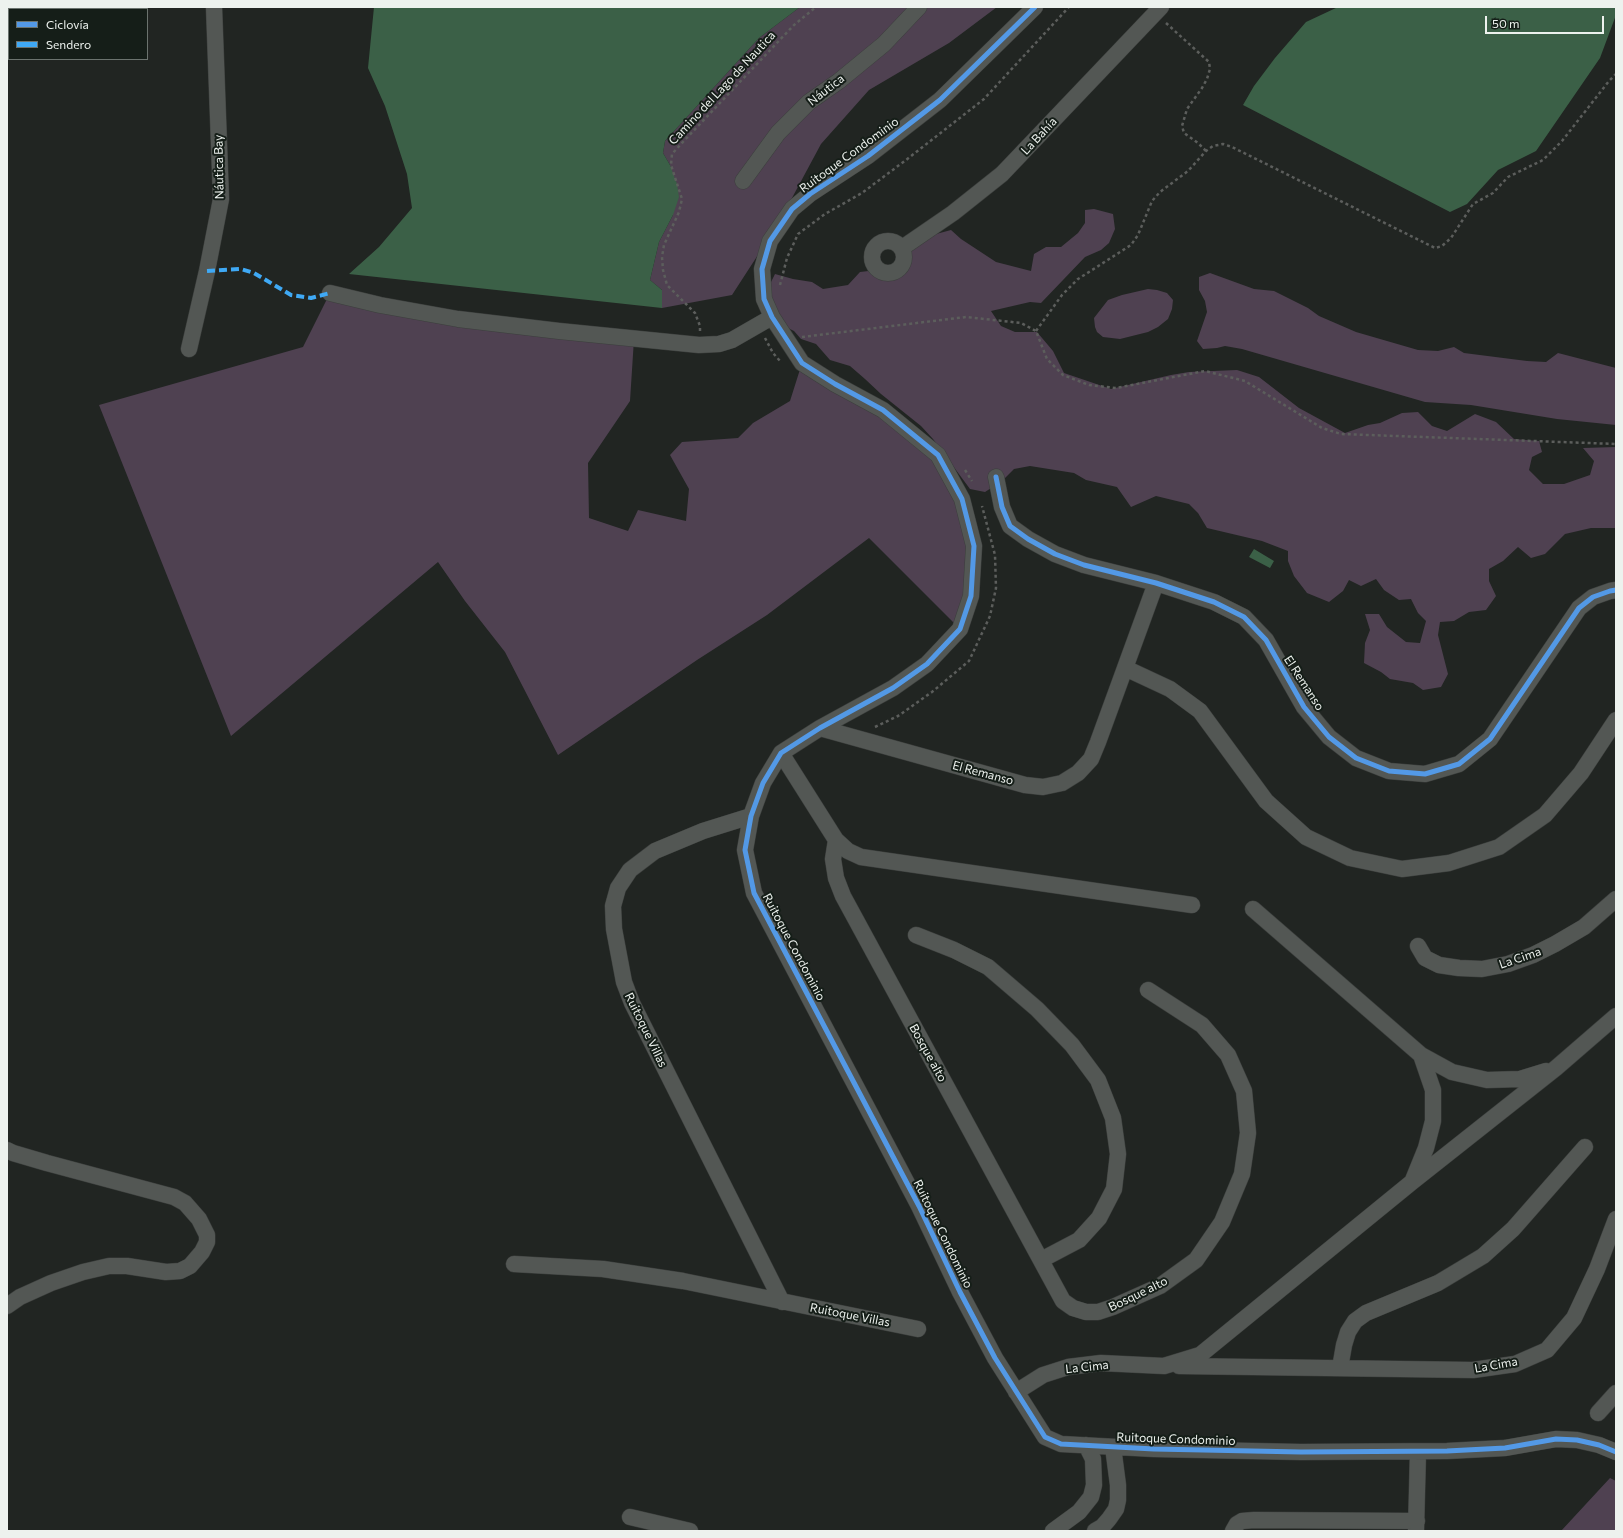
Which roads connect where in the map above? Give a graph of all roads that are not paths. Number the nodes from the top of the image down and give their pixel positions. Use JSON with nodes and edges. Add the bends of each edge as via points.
{"nodes":[{"id":1,"x":214,"y":7,"type":"edge"},
{"id":2,"x":919,"y":7,"type":"edge"},
{"id":3,"x":1035,"y":7,"type":"edge"},
{"id":4,"x":1158,"y":10,"type":"edge"},
{"id":5,"x":742,"y":181,"type":"dead end"},
{"id":6,"x":902,"y":248,"type":"dead end"},
{"id":7,"x":330,"y":293,"type":"dead end"},
{"id":8,"x":772,"y":317,"type":"junction"},
{"id":9,"x":188,"y":349,"type":"dead end"},
{"id":10,"x":996,"y":477,"type":"dead end"},
{"id":11,"x":1156,"y":583,"type":"junction"},
{"id":12,"x":1616,"y":590,"type":"edge"},
{"id":13,"x":1125,"y":668,"type":"junction"},
{"id":14,"x":1616,"y":720,"type":"edge"},
{"id":15,"x":820,"y":728,"type":"junction"},
{"id":16,"x":781,"y":753,"type":"junction"},
{"id":17,"x":751,"y":816,"type":"junction"},
{"id":18,"x":836,"y":840,"type":"junction"},
{"id":19,"x":1616,"y":899,"type":"edge"},
{"id":20,"x":1192,"y":905,"type":"dead end"},
{"id":21,"x":1253,"y":909,"type":"dead end"},
{"id":22,"x":916,"y":935,"type":"dead end"},
{"id":23,"x":1418,"y":946,"type":"dead end"},
{"id":24,"x":1148,"y":990,"type":"dead end"},
{"id":25,"x":1616,"y":1016,"type":"edge"},
{"id":26,"x":1421,"y":1055,"type":"junction"},
{"id":27,"x":1556,"y":1068,"type":"junction"},
{"id":28,"x":1585,"y":1147,"type":"dead end"},
{"id":29,"x":7,"y":1150,"type":"edge"},
{"id":30,"x":1412,"y":1182,"type":"junction"},
{"id":31,"x":1616,"y":1219,"type":"edge"},
{"id":32,"x":1041,"y":1260,"type":"junction"},
{"id":33,"x":514,"y":1264,"type":"dead end"},
{"id":34,"x":782,"y":1302,"type":"junction"},
{"id":35,"x":7,"y":1306,"type":"edge"},
{"id":36,"x":918,"y":1329,"type":"dead end"},
{"id":37,"x":1164,"y":1366,"type":"junction"},
{"id":38,"x":1340,"y":1368,"type":"junction"},
{"id":39,"x":1016,"y":1392,"type":"junction"},
{"id":40,"x":1616,"y":1393,"type":"edge"},
{"id":41,"x":1598,"y":1413,"type":"dead end"},
{"id":42,"x":1086,"y":1445,"type":"junction"},
{"id":43,"x":1113,"y":1447,"type":"junction"},
{"id":44,"x":1418,"y":1452,"type":"junction"},
{"id":45,"x":1616,"y":1452,"type":"edge"},
{"id":46,"x":1094,"y":1475,"type":"junction"},
{"id":47,"x":1118,"y":1485,"type":"junction"},
{"id":48,"x":630,"y":1517,"type":"dead end"},
{"id":49,"x":1417,"y":1526,"type":"edge"},
{"id":50,"x":690,"y":1531,"type":"edge"},
{"id":51,"x":1053,"y":1531,"type":"edge"},
{"id":52,"x":1095,"y":1531,"type":"edge"},
{"id":53,"x":1233,"y":1531,"type":"edge"}],
"edges":[{"from":1,"to":9,"type":"street","name":"Náutica Bay","via":[[221,200]]},
{"from":2,"to":5,"type":"street","name":"Náutica","via":[[884,44],[810,102],[778,134]]},
{"from":3,"to":8,"type":"street","name":"Ruitoque Condominio","via":[[940,100],[868,156],[810,194],[792,210],[770,241],[762,269],[764,299]]},
{"from":4,"to":6,"type":"street","name":"La Bahía","via":[[1002,174],[953,213]]},
{"from":7,"to":8,"type":"street","via":[[458,319],[699,345],[719,344],[732,340]]},
{"from":8,"to":15,"type":"street","name":"Ruitoque Condominio","via":[[802,364],[883,410],[938,455],[962,499],[974,546],[971,596],[960,629],[916,672],[893,688]]},
{"from":10,"to":11,"type":"street","name":"El Remanso","via":[[1002,507],[1010,526],[1028,540],[1084,565]]},
{"from":11,"to":12,"type":"street","name":"El Remanso","via":[[1214,602],[1244,617],[1266,640],[1304,707],[1329,736],[1356,758],[1389,771],[1426,774],[1459,764],[1490,739],[1579,608],[1593,597]]},
{"from":11,"to":13,"type":"street","name":"El Remanso"},
{"from":13,"to":14,"type":"street","via":[[1170,689],[1200,711],[1266,801],[1306,836],[1350,858],[1402,869],[1449,863],[1499,847],[1538,820],[1581,773]]},
{"from":13,"to":15,"type":"street","name":"El Remanso","via":[[1091,760],[1078,773],[1062,783],[1043,787],[1025,785]]},
{"from":15,"to":16,"type":"street","name":"Ruitoque Condominio"},
{"from":16,"to":17,"type":"street","name":"Ruitoque Condominio","via":[[763,783]]},
{"from":16,"to":18,"type":"street"},
{"from":17,"to":34,"type":"street","name":"Ruitoque Villas","via":[[703,831],[655,852],[630,870],[618,888],[613,906],[614,929],[624,982],[632,1003]]},
{"from":17,"to":39,"type":"street","name":"Ruitoque Condominio","via":[[745,850],[754,893],[919,1206],[995,1358]]},
{"from":18,"to":20,"type":"street","via":[[848,851],[861,857]]},
{"from":18,"to":32,"type":"street","name":"Bosque alto","via":[[833,859],[836,878],[843,896]]},
{"from":19,"to":23,"type":"street","name":"La Cima","via":[[1584,927],[1533,955],[1508,964],[1482,969],[1439,965],[1425,958]]},
{"from":21,"to":26,"type":"street","name":"La Cima"},
{"from":22,"to":32,"type":"street","via":[[954,950],[988,968],[1037,1009],[1072,1045],[1098,1080],[1113,1118],[1118,1154],[1114,1189],[1099,1218],[1079,1240]]},
{"from":24,"to":32,"type":"street","name":"Bosque alto","via":[[1202,1025],[1228,1055],[1244,1091],[1248,1133],[1242,1174],[1222,1222],[1196,1260],[1160,1286],[1113,1307],[1098,1312],[1086,1312],[1063,1301]]},
{"from":25,"to":27,"type":"street","name":"La Cima"},
{"from":26,"to":27,"type":"street","name":"La Cima","via":[[1452,1072],[1487,1080],[1520,1079]]},
{"from":26,"to":30,"type":"street","name":"La Cima","via":[[1433,1090],[1433,1121],[1426,1148]]},
{"from":27,"to":30,"type":"street","name":"La Cima"},
{"from":28,"to":38,"type":"street","via":[[1513,1229],[1483,1256],[1438,1282],[1366,1313],[1355,1321],[1348,1332]]},
{"from":29,"to":35,"type":"street","via":[[174,1197],[185,1203],[199,1219],[207,1235],[202,1252],[190,1266],[180,1271],[109,1266],[51,1283],[20,1296]]},
{"from":30,"to":37,"type":"street","name":"La Cima","via":[[1200,1355]]},
{"from":31,"to":38,"type":"street","name":"La Cima","via":[[1597,1269],[1574,1318],[1547,1350],[1515,1364],[1473,1370]]},
{"from":33,"to":34,"type":"street","name":"Ruitoque Villas","via":[[603,1269],[683,1281]]},
{"from":34,"to":36,"type":"street","name":"Ruitoque Villas"},
{"from":37,"to":38,"type":"street","name":"La Cima"},
{"from":37,"to":39,"type":"street","name":"La Cima","via":[[1101,1363],[1068,1367],[1043,1375]]},
{"from":39,"to":42,"type":"street","name":"Ruitoque Condominio","via":[[1044,1437],[1061,1444]]},
{"from":40,"to":41,"type":"street"},
{"from":42,"to":43,"type":"street","name":"Ruitoque Condominio"},
{"from":42,"to":46,"type":"street","via":[[1093,1459]]},
{"from":43,"to":44,"type":"street","name":"Ruitoque Condominio"},
{"from":43,"to":47,"type":"street"},
{"from":44,"to":45,"type":"street","name":"Ruitoque Condominio","via":[[1505,1448],[1556,1440],[1577,1440]]},
{"from":44,"to":49,"type":"street"},
{"from":46,"to":47,"type":"street"},
{"from":46,"to":51,"type":"street","via":[[1091,1497],[1079,1512]]},
{"from":47,"to":52,"type":"street","via":[[1116,1509],[1102,1527]]},
{"from":48,"to":50,"type":"street"},
{"from":49,"to":53,"type":"street","via":[[1254,1520],[1242,1521]]}]}
